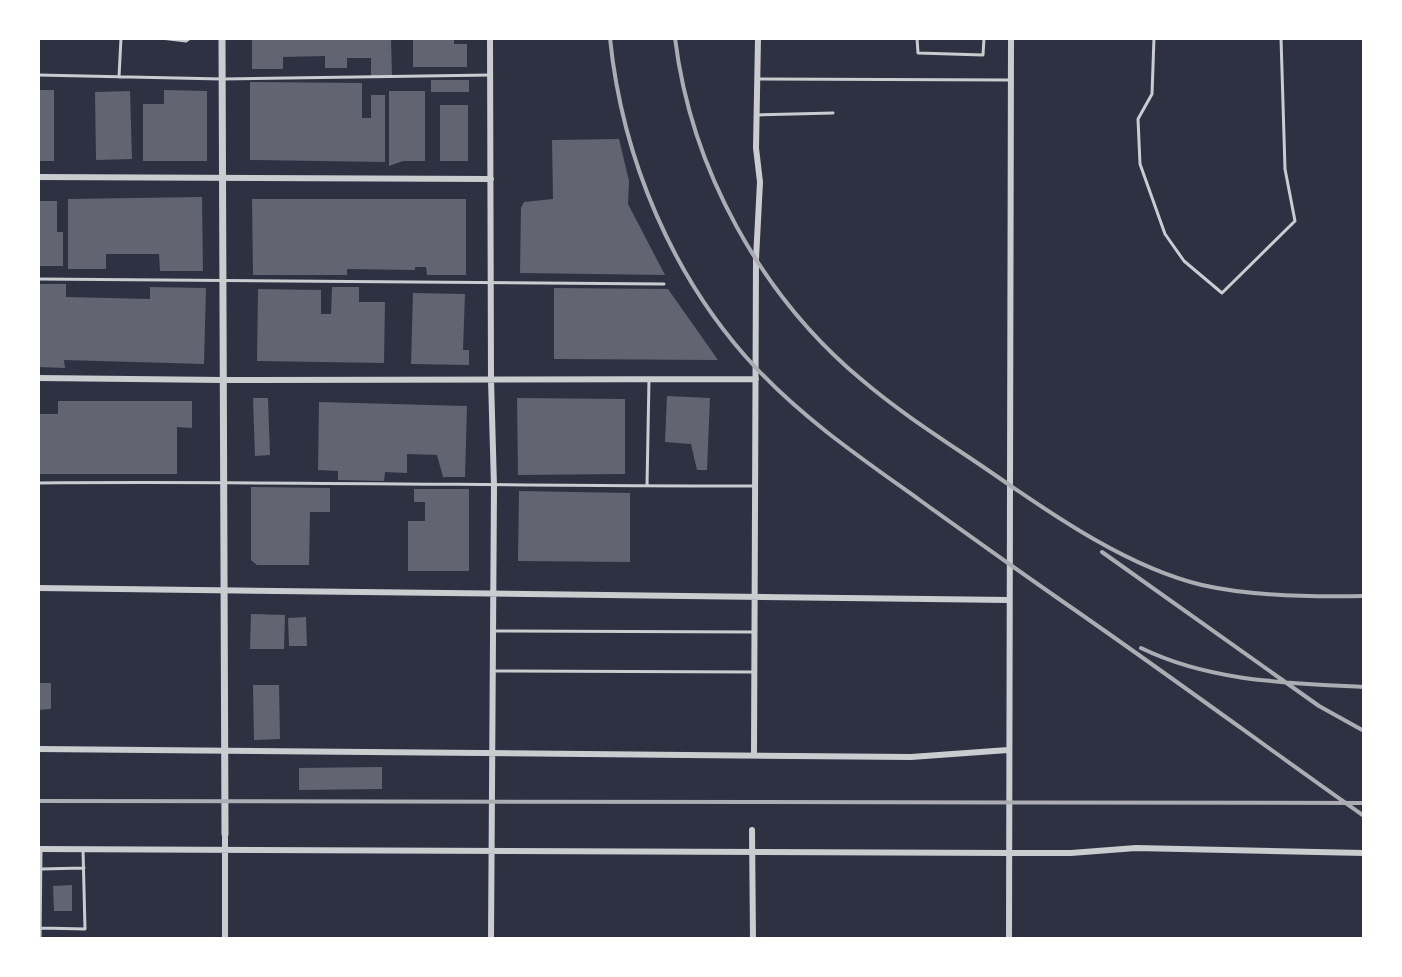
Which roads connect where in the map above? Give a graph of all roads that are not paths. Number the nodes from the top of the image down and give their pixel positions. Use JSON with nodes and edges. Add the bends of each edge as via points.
{"nodes":[{"id":1,"x":121,"y":38,"type":"edge"},
{"id":2,"x":161,"y":38,"type":"edge"},
{"id":3,"x":190,"y":38,"type":"edge"},
{"id":4,"x":222,"y":38,"type":"edge"},
{"id":5,"x":490,"y":38,"type":"edge"},
{"id":6,"x":758,"y":38,"type":"edge"},
{"id":7,"x":917,"y":38,"type":"edge"},
{"id":8,"x":984,"y":38,"type":"edge"},
{"id":9,"x":1011,"y":38,"type":"edge"},
{"id":10,"x":1154,"y":38,"type":"edge"},
{"id":11,"x":1281,"y":38,"type":"edge"},
{"id":12,"x":38,"y":75,"type":"edge"},
{"id":13,"x":491,"y":75,"type":"junction"},
{"id":14,"x":119,"y":77,"type":"junction"},
{"id":15,"x":222,"y":79,"type":"junction"},
{"id":16,"x":758,"y":79,"type":"junction"},
{"id":17,"x":1010,"y":80,"type":"junction"},
{"id":18,"x":833,"y":113,"type":"dead end"},
{"id":19,"x":757,"y":115,"type":"junction"},
{"id":20,"x":38,"y":177,"type":"edge"},
{"id":21,"x":222,"y":179,"type":"junction"},
{"id":22,"x":491,"y":179,"type":"junction"},
{"id":23,"x":38,"y":279,"type":"edge"},
{"id":24,"x":222,"y":279,"type":"junction"},
{"id":25,"x":492,"y":282,"type":"junction"},
{"id":26,"x":664,"y":284,"type":"dead end"},
{"id":27,"x":38,"y":378,"type":"edge"},
{"id":28,"x":491,"y":379,"type":"junction"},
{"id":29,"x":649,"y":379,"type":"junction"},
{"id":30,"x":756,"y":379,"type":"junction"},
{"id":31,"x":223,"y":380,"type":"junction"},
{"id":32,"x":223,"y":481,"type":"junction"},
{"id":33,"x":38,"y":483,"type":"edge"},
{"id":34,"x":494,"y":486,"type":"junction"},
{"id":35,"x":647,"y":486,"type":"junction"},
{"id":36,"x":756,"y":486,"type":"junction"},
{"id":37,"x":38,"y":588,"type":"edge"},
{"id":38,"x":224,"y":589,"type":"junction"},
{"id":39,"x":493,"y":593,"type":"junction"},
{"id":40,"x":755,"y":596,"type":"junction"},
{"id":41,"x":1009,"y":600,"type":"junction"},
{"id":42,"x":493,"y":631,"type":"junction"},
{"id":43,"x":754,"y":632,"type":"junction"},
{"id":44,"x":493,"y":671,"type":"junction"},
{"id":45,"x":754,"y":672,"type":"junction"},
{"id":46,"x":38,"y":749,"type":"edge"},
{"id":47,"x":1008,"y":750,"type":"junction"},
{"id":48,"x":225,"y":751,"type":"junction"},
{"id":49,"x":493,"y":752,"type":"junction"},
{"id":50,"x":754,"y":755,"type":"junction"},
{"id":51,"x":752,"y":830,"type":"dead end"},
{"id":52,"x":225,"y":834,"type":"joint"},
{"id":53,"x":40,"y":849,"type":"edge"},
{"id":54,"x":83,"y":849,"type":"junction"},
{"id":55,"x":225,"y":850,"type":"junction"},
{"id":56,"x":490,"y":852,"type":"junction"},
{"id":57,"x":752,"y":852,"type":"junction"},
{"id":58,"x":1009,"y":853,"type":"junction"},
{"id":59,"x":1364,"y":853,"type":"edge"},
{"id":60,"x":84,"y":868,"type":"junction"},
{"id":61,"x":41,"y":869,"type":"junction"},
{"id":62,"x":41,"y":928,"type":"junction"},
{"id":63,"x":40,"y":939,"type":"edge"},
{"id":64,"x":225,"y":939,"type":"edge"},
{"id":65,"x":491,"y":939,"type":"edge"},
{"id":66,"x":753,"y":939,"type":"edge"},
{"id":67,"x":1009,"y":939,"type":"edge"}],
"edges":[{"from":1,"to":14,"type":"lane"},
{"from":2,"to":3,"type":"lane"},
{"from":4,"to":15,"type":"street"},
{"from":5,"to":13,"type":"street"},
{"from":6,"to":16,"type":"street"},
{"from":7,"to":8,"type":"lane","via":[[918,53],[983,55]]},
{"from":9,"to":17,"type":"street"},
{"from":10,"to":11,"type":"lane","via":[[1152,94],[1138,119],[1140,164],[1165,234],[1184,261],[1222,293],[1295,221],[1285,169]]},
{"from":12,"to":14,"type":"lane"},
{"from":13,"to":15,"type":"lane"},
{"from":13,"to":22,"type":"street"},
{"from":14,"to":15,"type":"lane"},
{"from":15,"to":21,"type":"street"},
{"from":16,"to":17,"type":"lane"},
{"from":16,"to":19,"type":"street"},
{"from":17,"to":41,"type":"street"},
{"from":18,"to":19,"type":"lane"},
{"from":19,"to":30,"type":"street"},
{"from":20,"to":21,"type":"street"},
{"from":21,"to":22,"type":"street"},
{"from":21,"to":24,"type":"street"},
{"from":22,"to":25,"type":"street"},
{"from":23,"to":24,"type":"lane"},
{"from":24,"to":25,"type":"lane"},
{"from":24,"to":31,"type":"street"},
{"from":25,"to":26,"type":"lane"},
{"from":25,"to":28,"type":"street"},
{"from":27,"to":31,"type":"street"},
{"from":28,"to":29,"type":"street"},
{"from":28,"to":31,"type":"street"},
{"from":28,"to":34,"type":"street"},
{"from":29,"to":30,"type":"street"},
{"from":29,"to":35,"type":"lane"},
{"from":30,"to":36,"type":"street"},
{"from":31,"to":32,"type":"street"},
{"from":32,"to":33,"type":"lane"},
{"from":32,"to":34,"type":"lane"},
{"from":32,"to":38,"type":"street"},
{"from":34,"to":35,"type":"lane"},
{"from":34,"to":39,"type":"street"},
{"from":35,"to":36,"type":"lane"},
{"from":36,"to":40,"type":"street"},
{"from":37,"to":38,"type":"street"},
{"from":38,"to":39,"type":"street"},
{"from":38,"to":48,"type":"street"},
{"from":39,"to":40,"type":"street"},
{"from":39,"to":42,"type":"street"},
{"from":40,"to":41,"type":"street"},
{"from":40,"to":43,"type":"street"},
{"from":41,"to":47,"type":"street"},
{"from":42,"to":43,"type":"lane"},
{"from":42,"to":44,"type":"street"},
{"from":43,"to":45,"type":"street"},
{"from":44,"to":45,"type":"lane"},
{"from":44,"to":49,"type":"street"},
{"from":45,"to":50,"type":"street"},
{"from":46,"to":48,"type":"street"},
{"from":47,"to":50,"type":"street","via":[[911,757]]},
{"from":47,"to":58,"type":"street"},
{"from":48,"to":49,"type":"street"},
{"from":48,"to":52,"type":"street"},
{"from":49,"to":50,"type":"street"},
{"from":49,"to":56,"type":"street"},
{"from":51,"to":57,"type":"street"},
{"from":52,"to":55,"type":"street"},
{"from":53,"to":54,"type":"street"},
{"from":53,"to":61,"type":"lane"},
{"from":54,"to":55,"type":"street"},
{"from":54,"to":60,"type":"lane"},
{"from":55,"to":56,"type":"street"},
{"from":55,"to":64,"type":"street"},
{"from":56,"to":57,"type":"street"},
{"from":56,"to":65,"type":"street"},
{"from":57,"to":58,"type":"street"},
{"from":57,"to":66,"type":"street"},
{"from":58,"to":59,"type":"street","via":[[1167,848]]},
{"from":58,"to":67,"type":"street"},
{"from":60,"to":61,"type":"lane"},
{"from":60,"to":62,"type":"lane","via":[[85,929]]},
{"from":61,"to":62,"type":"lane"},
{"from":62,"to":63,"type":"lane"}]}
